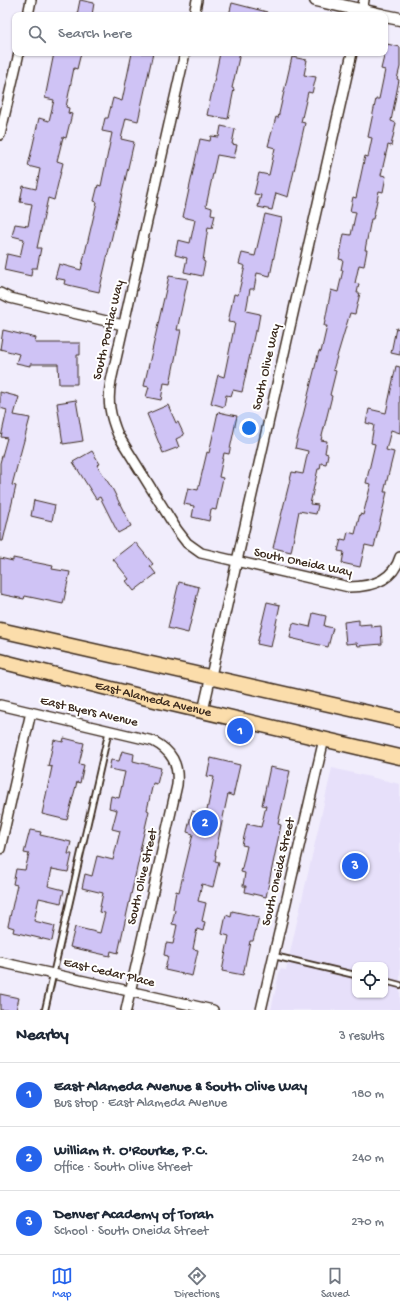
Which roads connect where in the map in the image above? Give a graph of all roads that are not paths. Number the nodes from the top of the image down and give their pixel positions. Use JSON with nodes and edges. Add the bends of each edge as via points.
{"nodes":[{"id":1,"x":32,"y":0,"type":"edge"},
{"id":2,"x":198,"y":0,"type":"edge"},
{"id":3,"x":316,"y":0,"type":"edge"},
{"id":4,"x":362,"y":8,"type":"edge"},
{"id":5,"x":29,"y":12,"type":"edge"},
{"id":6,"x":195,"y":12,"type":"edge"},
{"id":7,"x":373,"y":12,"type":"edge"},
{"id":8,"x":388,"y":17,"type":"edge"},
{"id":9,"x":400,"y":19,"type":"edge"},
{"id":10,"x":18,"y":56,"type":"edge"},
{"id":11,"x":184,"y":56,"type":"edge"},
{"id":12,"x":351,"y":56,"type":"edge"},
{"id":13,"x":0,"y":135,"type":"edge"},
{"id":14,"x":0,"y":293,"type":"edge"},
{"id":15,"x":123,"y":325,"type":"junction"},
{"id":16,"x":400,"y":557,"type":"edge"},
{"id":17,"x":236,"y":562,"type":"junction"},
{"id":18,"x":0,"y":630,"type":"edge"},
{"id":19,"x":0,"y":661,"type":"edge"},
{"id":20,"x":211,"y":676,"type":"junction"},
{"id":21,"x":0,"y":705,"type":"edge"},
{"id":22,"x":203,"y":711,"type":"junction"},
{"id":23,"x":31,"y":712,"type":"junction"},
{"id":24,"x":400,"y":720,"type":"edge"},
{"id":25,"x":109,"y":730,"type":"junction"},
{"id":26,"x":324,"y":739,"type":"junction"},
{"id":27,"x":169,"y":751,"type":"joint"},
{"id":28,"x":400,"y":757,"type":"edge"},
{"id":29,"x":0,"y":848,"type":"edge"},
{"id":30,"x":274,"y":956,"type":"junction"},
{"id":31,"x":0,"y":962,"type":"edge"},
{"id":32,"x":54,"y":973,"type":"junction"},
{"id":33,"x":352,"y":973,"type":"edge"},
{"id":34,"x":388,"y":982,"type":"edge"},
{"id":35,"x":400,"y":985,"type":"edge"},
{"id":36,"x":130,"y":991,"type":"junction"},
{"id":37,"x":45,"y":1010,"type":"edge"},
{"id":38,"x":126,"y":1010,"type":"edge"},
{"id":39,"x":213,"y":1010,"type":"edge"},
{"id":40,"x":261,"y":1010,"type":"edge"}],
"edges":[{"from":1,"to":5,"type":"street"},
{"from":2,"to":6,"type":"street"},
{"from":3,"to":4,"type":"street"},
{"from":4,"to":7,"type":"street"},
{"from":8,"to":9,"type":"street"},
{"from":10,"to":13,"type":"street"},
{"from":11,"to":15,"type":"street","name":"South Pontiac Way"},
{"from":12,"to":17,"type":"street","name":"South Olive Way"},
{"from":14,"to":15,"type":"street","via":[[10,298]]},
{"from":15,"to":17,"type":"street","name":"South Pontiac Way","via":[[108,396],[112,422],[118,435],[187,543],[201,553]]},
{"from":16,"to":17,"type":"street","name":"South Oneida Way","via":[[388,576],[366,587],[329,584]]},
{"from":17,"to":20,"type":"street","name":"South Olive Way"},
{"from":18,"to":20,"type":"main road"},
{"from":19,"to":22,"type":"main road","name":"East Alameda Avenue"},
{"from":20,"to":22,"type":"street","name":"South Olive Way"},
{"from":20,"to":24,"type":"main road"},
{"from":21,"to":23,"type":"street","name":"East Byers Avenue"},
{"from":22,"to":26,"type":"main road","name":"East Alameda Avenue"},
{"from":23,"to":25,"type":"street","name":"East Byers Avenue"},
{"from":23,"to":29,"type":"street"},
{"from":25,"to":27,"type":"street","name":"East Byers Avenue","via":[[153,741]]},
{"from":25,"to":32,"type":"lane"},
{"from":26,"to":28,"type":"main road","name":"East Alameda Avenue"},
{"from":26,"to":30,"type":"street","name":"South Oneida Street"},
{"from":27,"to":36,"type":"street","name":"South Olive Street","via":[[176,764],[177,785]]},
{"from":30,"to":33,"type":"lane"},
{"from":30,"to":40,"type":"street","name":"South Oneida Street"},
{"from":31,"to":32,"type":"street","name":"East Cedar Place"},
{"from":32,"to":36,"type":"street","name":"East Cedar Place"},
{"from":32,"to":37,"type":"lane"},
{"from":34,"to":35,"type":"lane"},
{"from":36,"to":38,"type":"street","name":"South Olive Street"},
{"from":36,"to":39,"type":"street","name":"East Cedar Place"}]}
